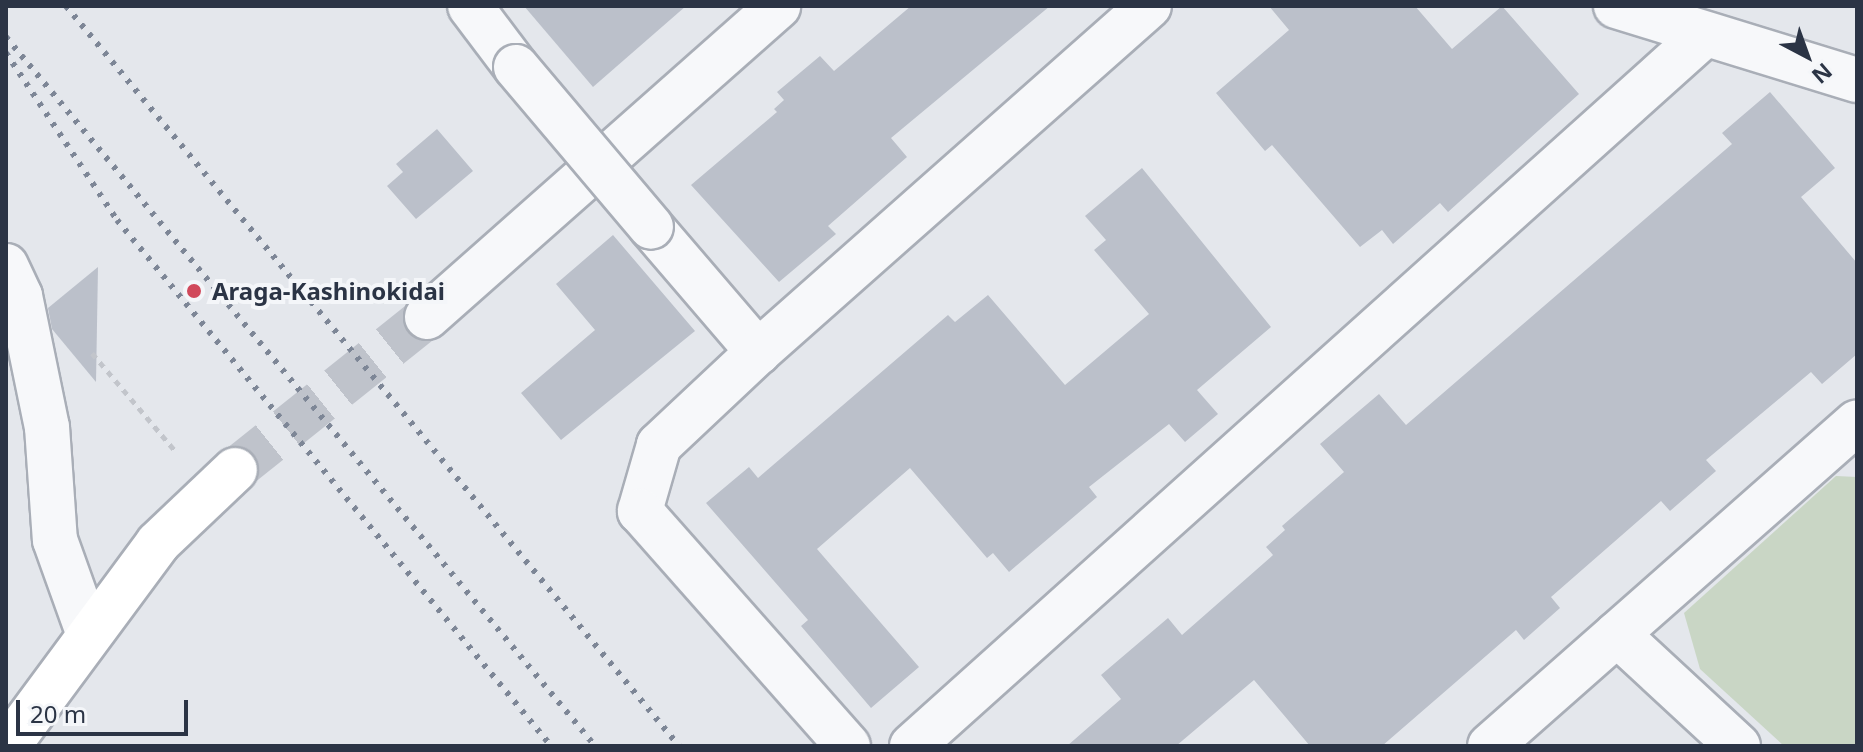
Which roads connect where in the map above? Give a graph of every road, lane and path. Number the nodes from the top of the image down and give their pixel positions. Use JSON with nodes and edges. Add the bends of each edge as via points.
{"nodes":[{"id":1,"x":470,"y":6,"type":"edge"},
{"id":2,"x":778,"y":6,"type":"edge"},
{"id":3,"x":1149,"y":6,"type":"edge"},
{"id":4,"x":1616,"y":6,"type":"edge"},
{"id":5,"x":1703,"y":36,"type":"junction"},
{"id":6,"x":1857,"y":80,"type":"edge"},
{"id":7,"x":6,"y":266,"type":"edge"},
{"id":8,"x":427,"y":317,"type":"tunnel mouth"},
{"id":9,"x":758,"y":352,"type":"junction"},
{"id":10,"x":92,"y":353,"type":"dead end"},
{"id":11,"x":1857,"y":423,"type":"edge"},
{"id":12,"x":223,"y":482,"type":"joint"},
{"id":13,"x":1617,"y":634,"type":"junction"},
{"id":14,"x":89,"y":635,"type":"junction"},
{"id":15,"x":8,"y":746,"type":"edge"},
{"id":16,"x":848,"y":746,"type":"edge"},
{"id":17,"x":912,"y":746,"type":"edge"},
{"id":18,"x":1490,"y":746,"type":"edge"},
{"id":19,"x":1738,"y":746,"type":"edge"}],
"edges":[{"from":1,"to":9,"type":"street","bridge":true},
{"from":2,"to":8,"type":"street"},
{"from":3,"to":9,"type":"street"},
{"from":4,"to":5,"type":"street"},
{"from":5,"to":6,"type":"street"},
{"from":5,"to":17,"type":"street"},
{"from":7,"to":14,"type":"street","via":[[20,296],[47,427],[55,540]]},
{"from":9,"to":16,"type":"street","via":[[659,445],[640,511]]},
{"from":10,"to":12,"type":"path"},
{"from":11,"to":13,"type":"street"},
{"from":12,"to":14,"type":"street","via":[[158,543]]},
{"from":13,"to":18,"type":"street"},
{"from":13,"to":19,"type":"street"},
{"from":14,"to":15,"type":"street"}]}
